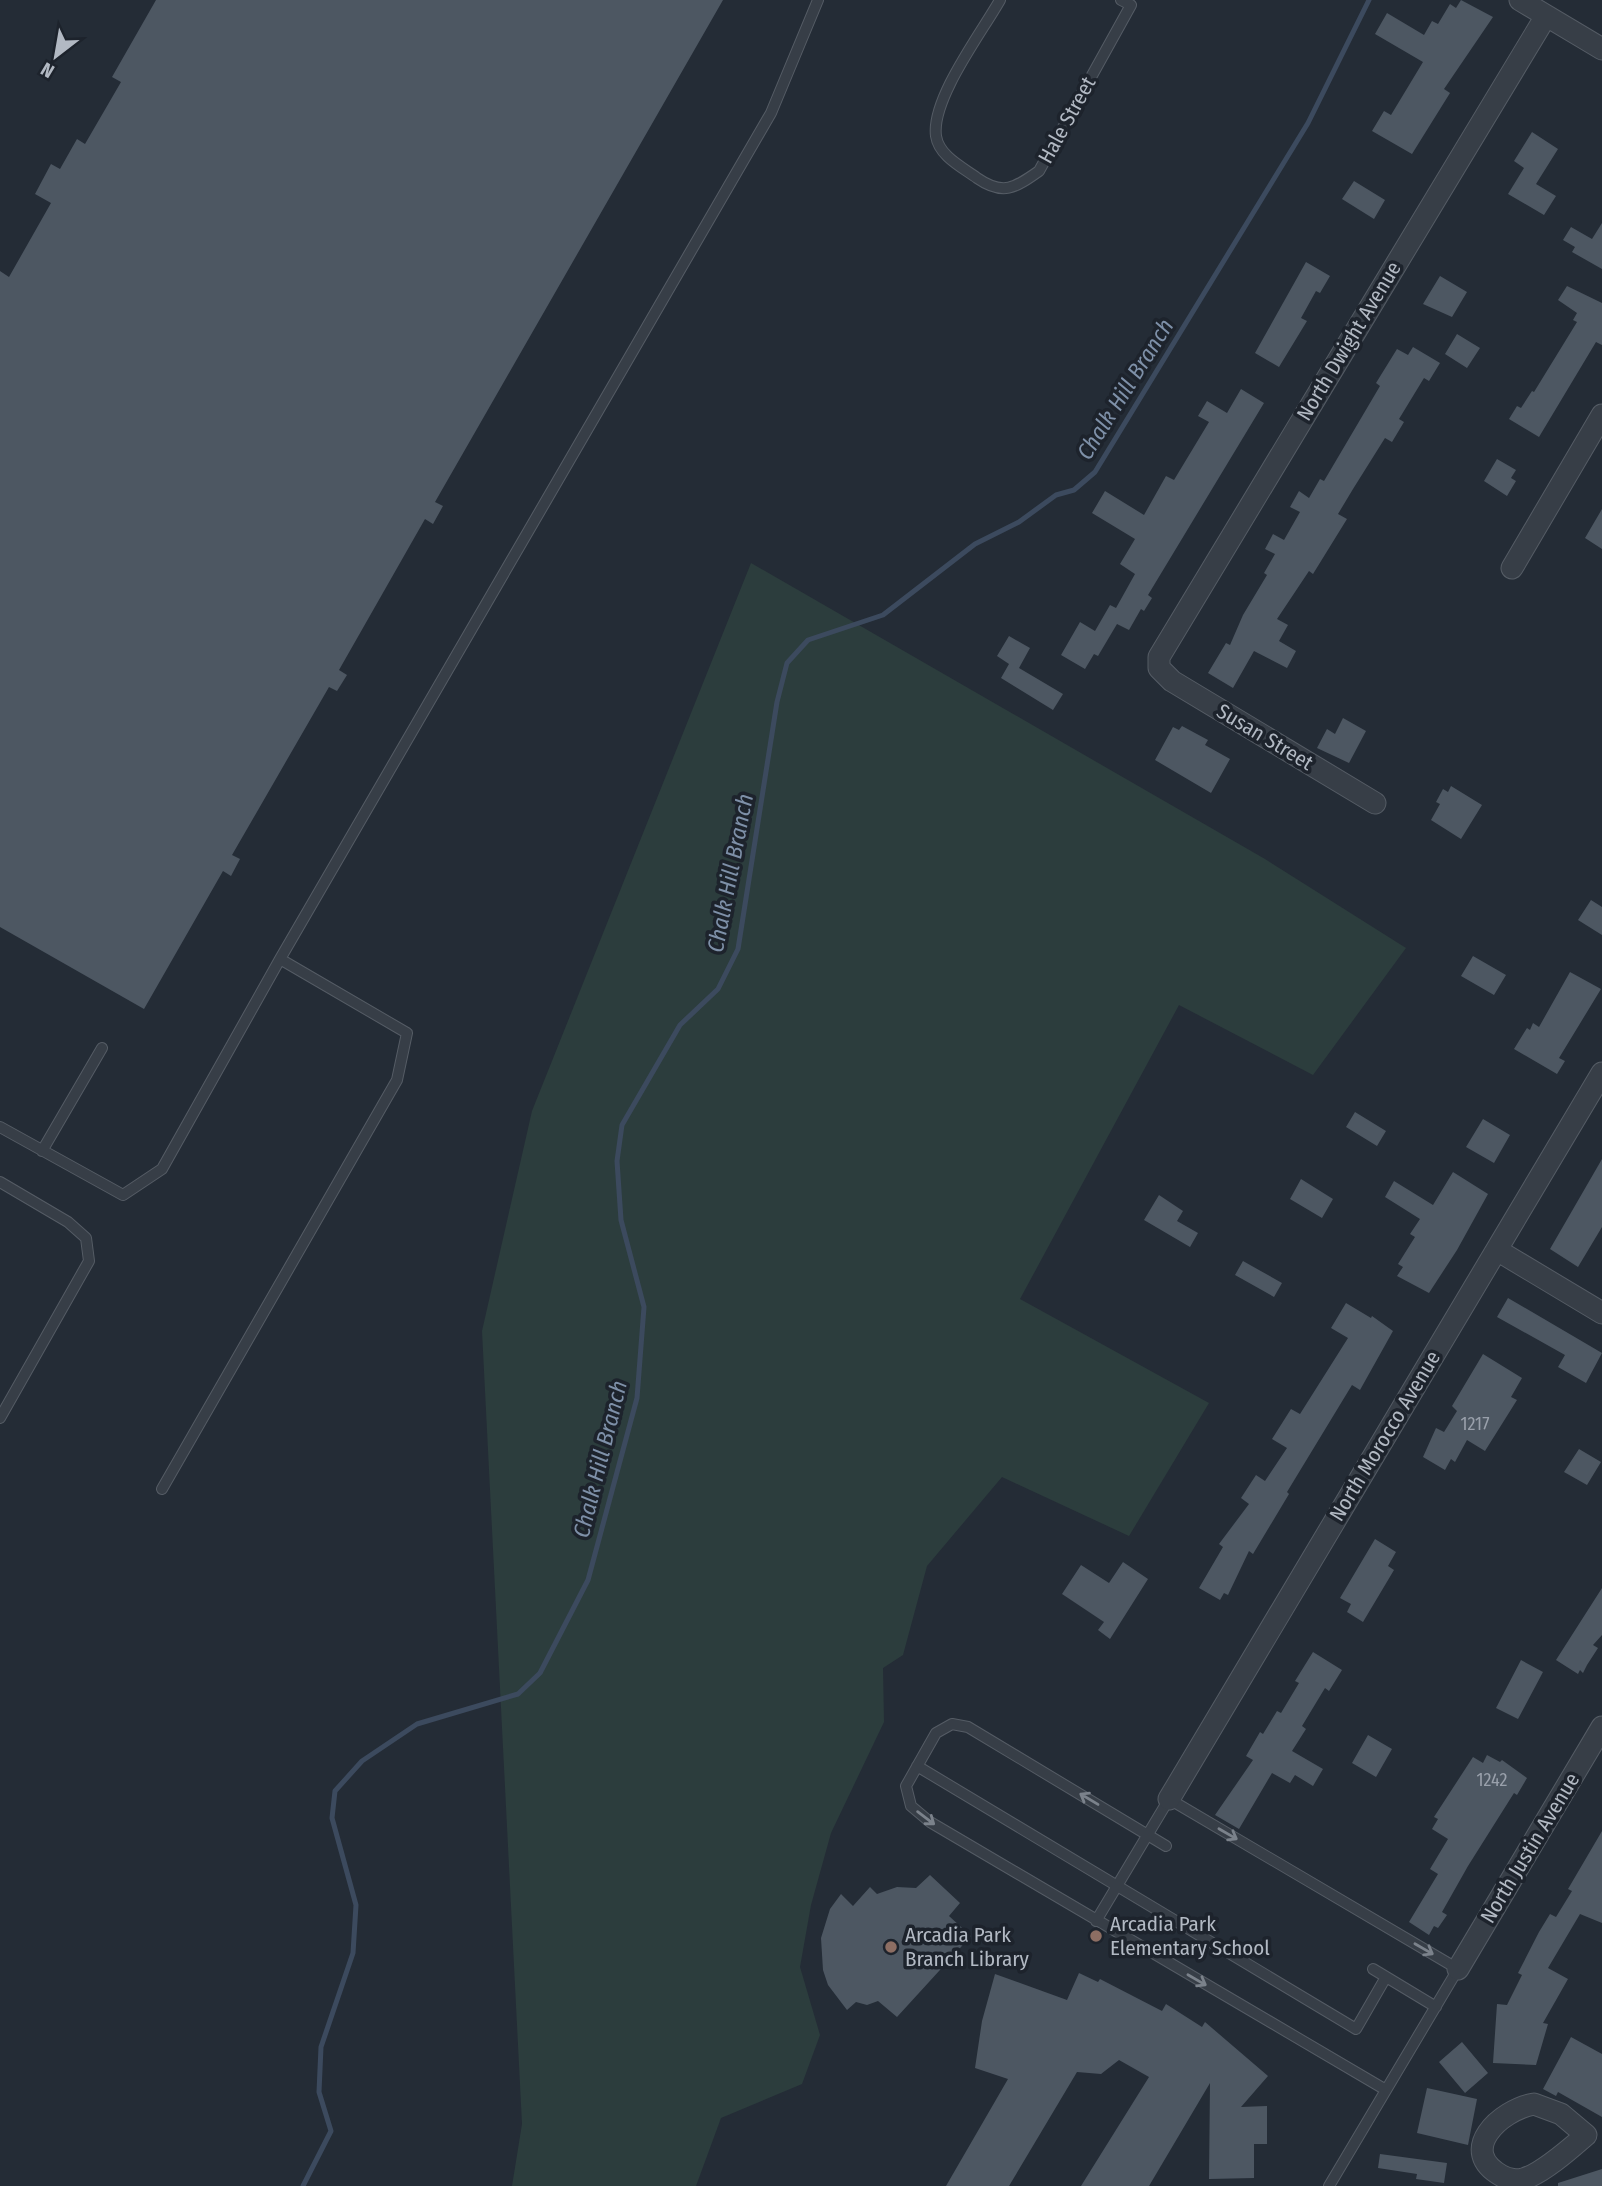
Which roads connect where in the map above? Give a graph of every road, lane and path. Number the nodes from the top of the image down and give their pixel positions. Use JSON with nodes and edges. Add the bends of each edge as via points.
{"nodes":[{"id":1,"x":818,"y":0,"type":"edge"},
{"id":2,"x":1000,"y":0,"type":"edge"},
{"id":3,"x":1520,"y":0,"type":"edge"},
{"id":4,"x":1128,"y":2,"type":"edge"},
{"id":5,"x":1546,"y":16,"type":"junction"},
{"id":6,"x":1602,"y":49,"type":"edge"},
{"id":7,"x":1602,"y":415,"type":"edge"},
{"id":8,"x":1512,"y":568,"type":"dead end"},
{"id":9,"x":1159,"y":668,"type":"joint"},
{"id":10,"x":1375,"y":803,"type":"dead end"},
{"id":11,"x":280,"y":959,"type":"junction"},
{"id":12,"x":102,"y":1048,"type":"dead end"},
{"id":13,"x":1602,"y":1073,"type":"edge"},
{"id":14,"x":0,"y":1127,"type":"edge"},
{"id":15,"x":42,"y":1151,"type":"junction"},
{"id":16,"x":0,"y":1182,"type":"edge"},
{"id":17,"x":1497,"y":1250,"type":"junction"},
{"id":18,"x":1602,"y":1313,"type":"edge"},
{"id":19,"x":0,"y":1418,"type":"edge"},
{"id":20,"x":162,"y":1489,"type":"dead end"},
{"id":21,"x":1602,"y":1727,"type":"edge"},
{"id":22,"x":916,"y":1766,"type":"junction"},
{"id":23,"x":1169,"y":1799,"type":"junction"},
{"id":24,"x":1148,"y":1834,"type":"junction"},
{"id":25,"x":1166,"y":1846,"type":"dead end"},
{"id":26,"x":1118,"y":1885,"type":"junction"},
{"id":27,"x":1096,"y":1921,"type":"junction"},
{"id":28,"x":1373,"y":1969,"type":"dead end"},
{"id":29,"x":1458,"y":1969,"type":"junction"},
{"id":30,"x":1386,"y":1977,"type":"junction"},
{"id":31,"x":1436,"y":2007,"type":"junction"},
{"id":32,"x":1386,"y":2090,"type":"junction"},
{"id":33,"x":1594,"y":2139,"type":"edge"},
{"id":34,"x":1329,"y":2186,"type":"edge"}],
"edges":[{"from":1,"to":11,"type":"lane","via":[[771,113]]},
{"from":2,"to":4,"type":"lane","name":"Hale Street","via":[[940,105],[936,137],[947,158],[991,187],[1016,188],[1039,171]]},
{"from":3,"to":5,"type":"street"},
{"from":5,"to":6,"type":"street"},
{"from":5,"to":9,"type":"street","name":"North Dwight Avenue","via":[[1160,651]]},
{"from":7,"to":8,"type":"street"},
{"from":9,"to":10,"type":"street","name":"Susan Street","via":[[1172,681]]},
{"from":11,"to":15,"type":"lane","via":[[162,1169],[123,1195]]},
{"from":11,"to":20,"type":"lane","via":[[407,1033],[397,1080]]},
{"from":12,"to":15,"type":"lane"},
{"from":13,"to":17,"type":"street","name":"North Morocco Avenue"},
{"from":14,"to":15,"type":"lane"},
{"from":16,"to":19,"type":"lane","via":[[68,1222],[86,1238],[89,1261]]},
{"from":17,"to":18,"type":"street"},
{"from":17,"to":23,"type":"street","name":"North Morocco Avenue"},
{"from":21,"to":29,"type":"street","name":"North Justin Avenue"},
{"from":24,"to":22,"type":"lane","one_way":true,"via":[[968,1727],[952,1724],[936,1733]]},
{"from":22,"to":26,"type":"lane"},
{"from":22,"to":27,"type":"lane","one_way":true,"via":[[906,1786],[911,1806],[930,1822]]},
{"from":23,"to":24,"type":"lane"},
{"from":23,"to":29,"type":"lane","one_way":true},
{"from":24,"to":25,"type":"lane"},
{"from":24,"to":26,"type":"lane"},
{"from":26,"to":27,"type":"lane"},
{"from":26,"to":30,"type":"lane","via":[[1356,2029]]},
{"from":27,"to":32,"type":"lane","one_way":true},
{"from":28,"to":30,"type":"lane"},
{"from":29,"to":31,"type":"lane"},
{"from":30,"to":31,"type":"lane"},
{"from":31,"to":32,"type":"lane"},
{"from":32,"to":34,"type":"lane"},
{"from":33,"to":33,"type":"street","via":[[1561,2115],[1534,2104],[1519,2106],[1495,2122],[1482,2149],[1492,2170],[1508,2179],[1523,2179]]}]}
